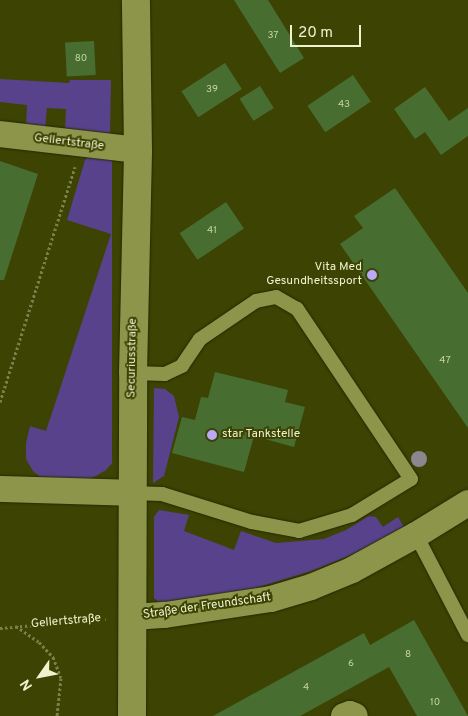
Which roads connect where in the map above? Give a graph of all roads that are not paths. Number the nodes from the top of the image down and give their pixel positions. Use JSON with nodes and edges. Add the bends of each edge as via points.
{"nodes":[{"id":1,"x":136,"y":0,"type":"edge"},
{"id":2,"x":0,"y":134,"type":"edge"},
{"id":3,"x":138,"y":150,"type":"junction"},
{"id":4,"x":133,"y":373,"type":"junction"},
{"id":5,"x":0,"y":488,"type":"edge"},
{"id":6,"x":132,"y":493,"type":"junction"},
{"id":7,"x":468,"y":503,"type":"edge"},
{"id":8,"x":416,"y":536,"type":"junction"},
{"id":9,"x":133,"y":617,"type":"junction"},
{"id":10,"x":468,"y":635,"type":"edge"},
{"id":11,"x":132,"y":716,"type":"edge"},
{"id":12,"x":344,"y":716,"type":"edge"},
{"id":13,"x":355,"y":716,"type":"edge"}],
"edges":[{"from":1,"to":3,"type":"street","name":"Securiusstraße"},
{"from":2,"to":3,"type":"street","name":"Gellertstraße"},
{"from":3,"to":4,"type":"street","name":"Securiusstraße"},
{"from":4,"to":6,"type":"street","name":"Securiusstraße"},
{"from":4,"to":6,"type":"lane","via":[[165,374],[182,366],[200,340],[256,301],[276,297],[297,309],[410,479],[352,515],[299,531],[252,522],[162,494]]},
{"from":5,"to":6,"type":"street"},
{"from":6,"to":9,"type":"street","name":"Securiusstraße"},
{"from":7,"to":8,"type":"street","name":"Straße der Freundschaft"},
{"from":8,"to":9,"type":"street","name":"Straße der Freundschaft","via":[[352,570],[271,600]]},
{"from":8,"to":10,"type":"lane"},
{"from":9,"to":11,"type":"street","name":"Securiusstraße"},
{"from":12,"to":13,"type":"street"}]}
